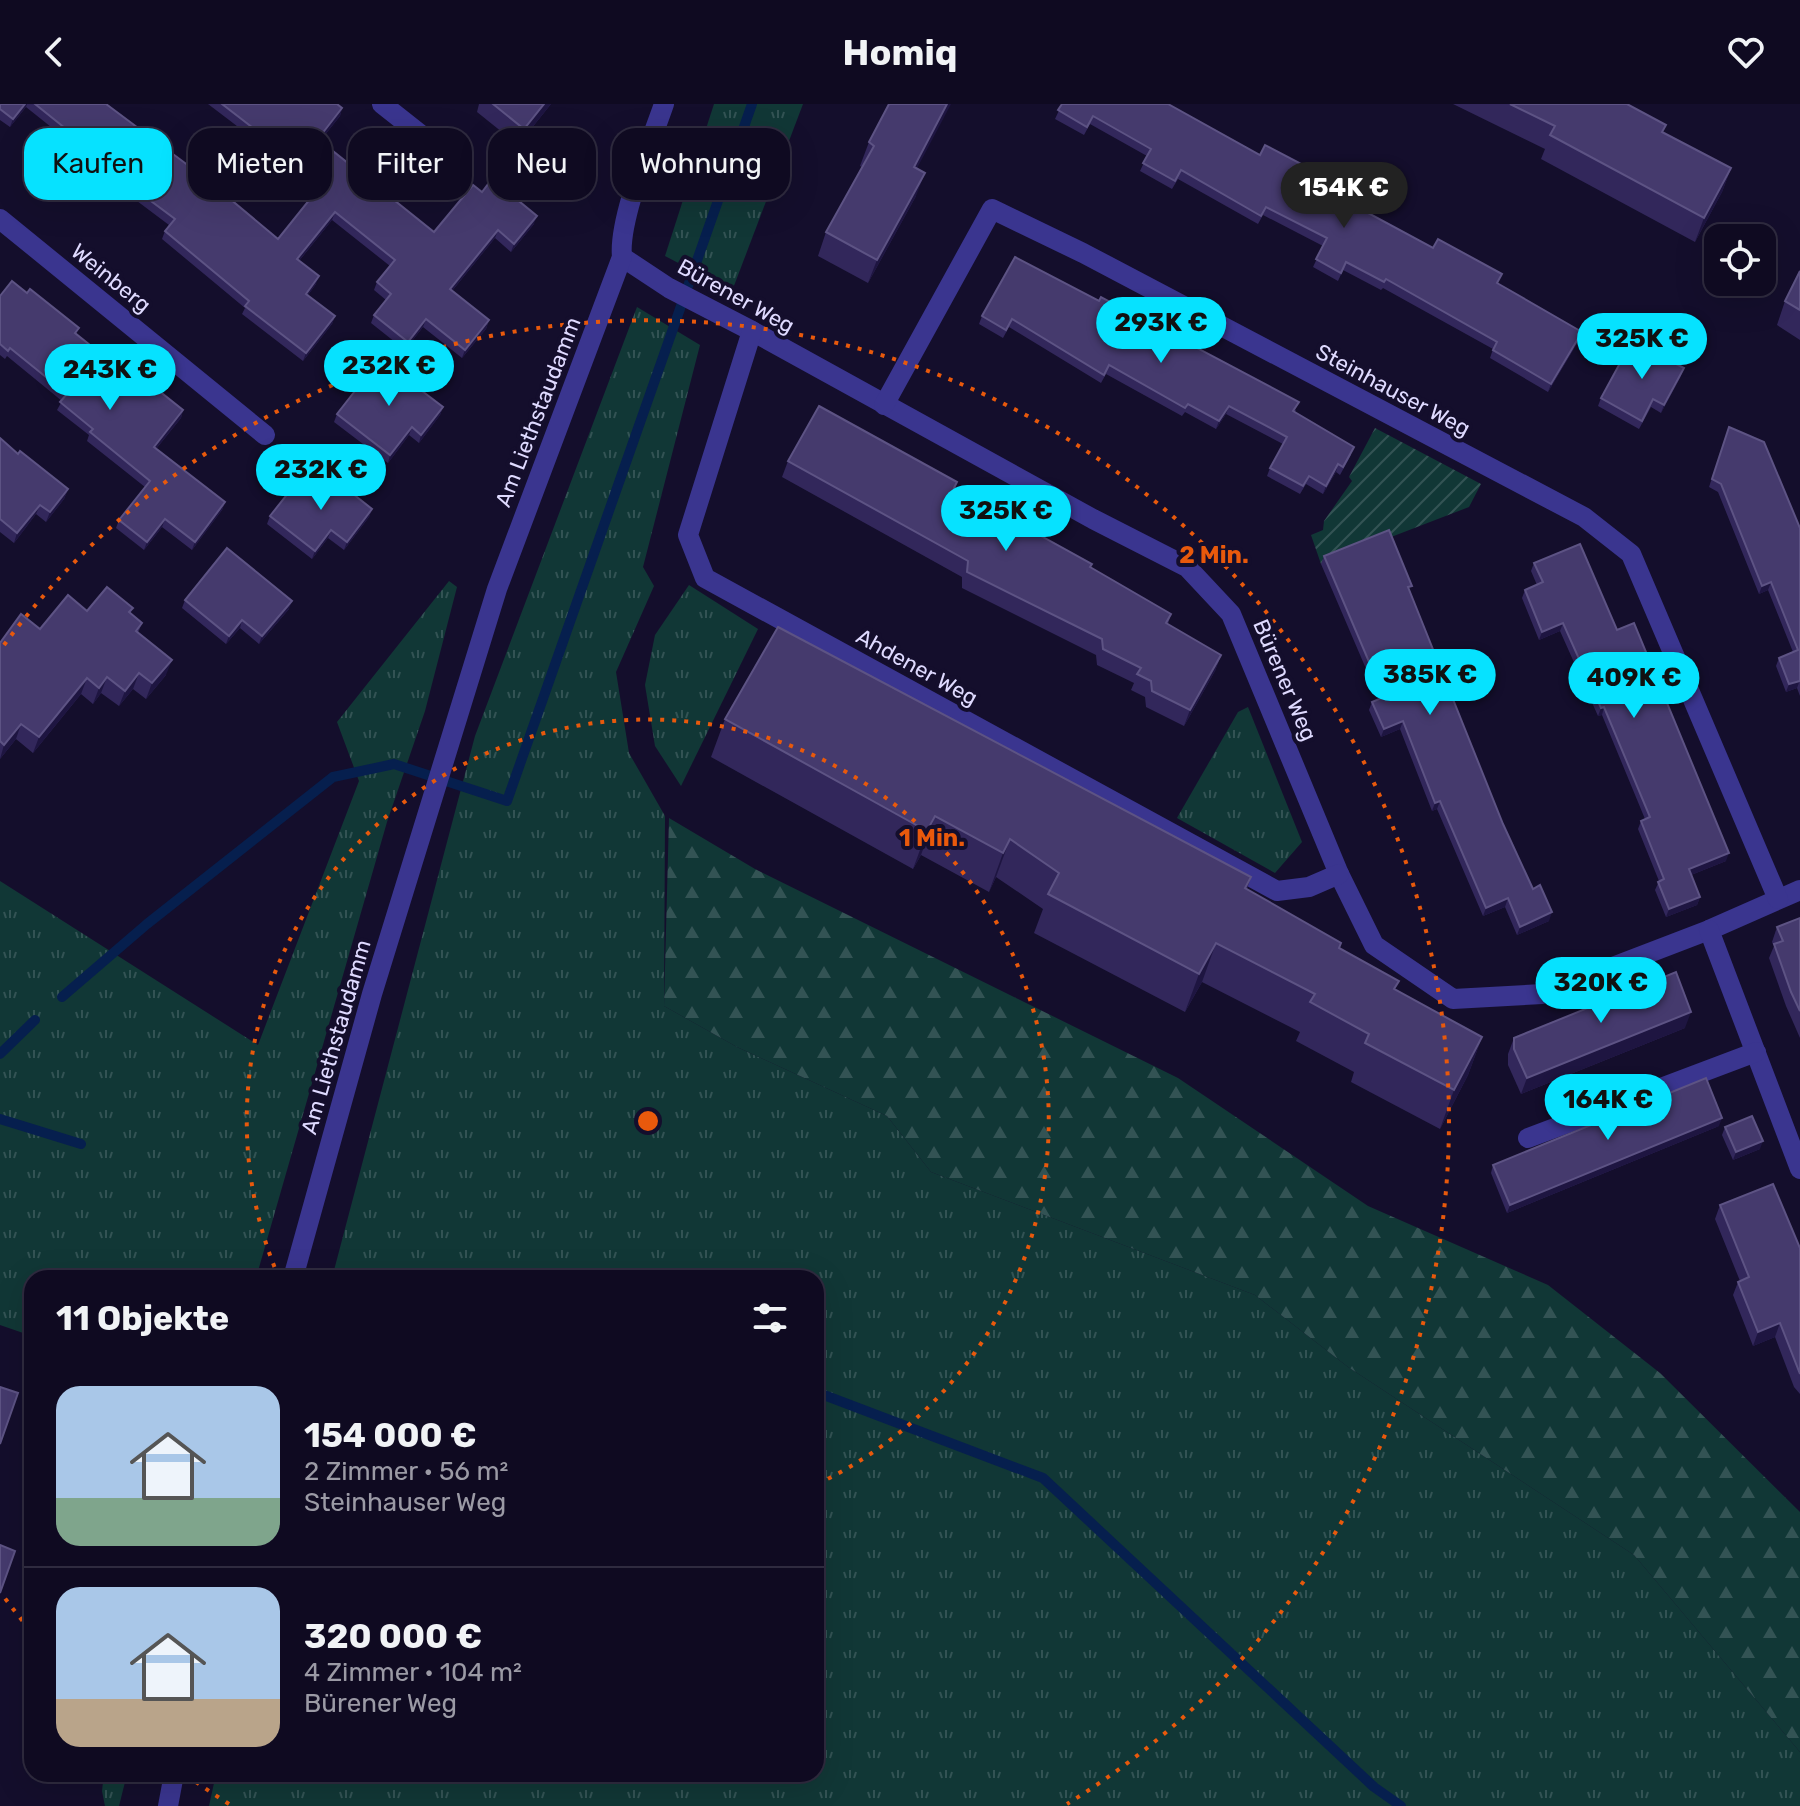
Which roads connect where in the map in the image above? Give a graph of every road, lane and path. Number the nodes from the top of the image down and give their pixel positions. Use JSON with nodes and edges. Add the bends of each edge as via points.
{"nodes":[{"id":1,"x":382,"y":104,"type":"edge"},
{"id":2,"x":664,"y":104,"type":"edge"},
{"id":3,"x":412,"y":128,"type":"edge"},
{"id":4,"x":0,"y":219,"type":"edge"},
{"id":5,"x":622,"y":257,"type":"junction"},
{"id":6,"x":752,"y":331,"type":"junction"},
{"id":7,"x":884,"y":405,"type":"junction"},
{"id":8,"x":265,"y":435,"type":"dead end"},
{"id":9,"x":1339,"y":874,"type":"junction"},
{"id":10,"x":1800,"y":890,"type":"edge"},
{"id":11,"x":1778,"y":899,"type":"junction"},
{"id":12,"x":1709,"y":930,"type":"junction"},
{"id":13,"x":1756,"y":1052,"type":"junction"},
{"id":14,"x":1528,"y":1138,"type":"dead end"},
{"id":15,"x":1800,"y":1169,"type":"edge"},
{"id":16,"x":295,"y":1270,"type":"edge"},
{"id":17,"x":172,"y":1782,"type":"edge"},
{"id":18,"x":168,"y":1806,"type":"edge"}],
"edges":[{"from":1,"to":3,"type":"street"},
{"from":2,"to":5,"type":"street","name":"Am Liethstaudamm","via":[[620,241]]},
{"from":4,"to":8,"type":"street","name":"Weinberg"},
{"from":5,"to":6,"type":"street","name":"Bürener Weg"},
{"from":5,"to":16,"type":"street","name":"Am Liethstaudamm","via":[[497,589],[372,994]]},
{"from":6,"to":7,"type":"street","name":"Bürener Weg"},
{"from":6,"to":9,"type":"street","name":"Ahdener Weg","via":[[688,535],[705,578],[1277,891],[1309,887]]},
{"from":7,"to":9,"type":"street","name":"Bürener Weg","via":[[1187,567],[1231,614]]},
{"from":7,"to":11,"type":"street","name":"Steinhauser Weg","via":[[992,209],[1584,517],[1631,554]]},
{"from":9,"to":12,"type":"street","name":"Bürener Weg","via":[[1374,945],[1453,999],[1542,994]]},
{"from":10,"to":11,"type":"street","name":"Bürener Weg"},
{"from":11,"to":12,"type":"street","name":"Bürener Weg"},
{"from":12,"to":13,"type":"street"},
{"from":13,"to":14,"type":"street"},
{"from":13,"to":15,"type":"street"},
{"from":17,"to":18,"type":"street"}]}
